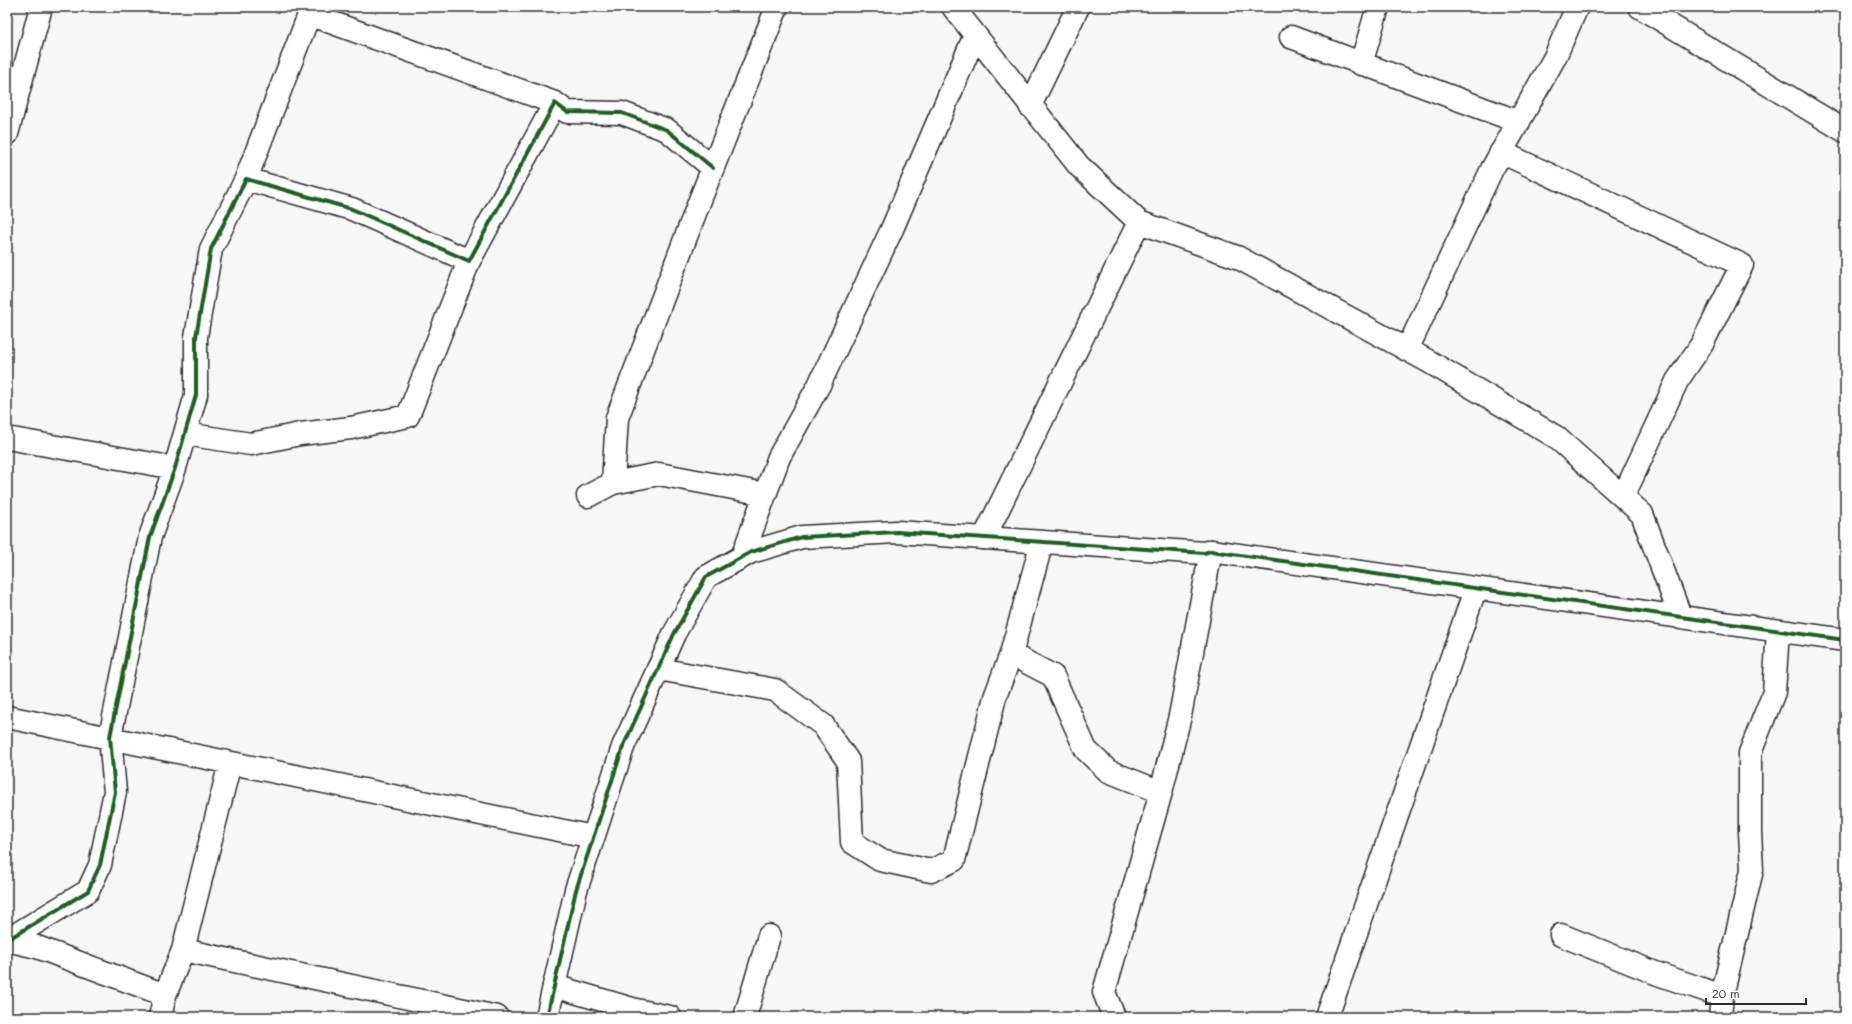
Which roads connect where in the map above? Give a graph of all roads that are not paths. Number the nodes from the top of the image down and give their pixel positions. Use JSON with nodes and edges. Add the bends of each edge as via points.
{"nodes":[{"id":1,"x":41,"y":7,"type":"edge"},
{"id":2,"x":776,"y":7,"type":"edge"},
{"id":3,"x":953,"y":7,"type":"edge"},
{"id":4,"x":1078,"y":7,"type":"edge"},
{"id":5,"x":1378,"y":7,"type":"edge"},
{"id":6,"x":1577,"y":7,"type":"edge"},
{"id":7,"x":1640,"y":7,"type":"edge"},
{"id":8,"x":310,"y":11,"type":"edge"},
{"id":9,"x":975,"y":35,"type":"junction"},
{"id":10,"x":1291,"y":37,"type":"dead end"},
{"id":11,"x":1361,"y":64,"type":"junction"},
{"id":12,"x":555,"y":104,"type":"junction"},
{"id":13,"x":1030,"y":106,"type":"junction"},
{"id":14,"x":1519,"y":122,"type":"junction"},
{"id":15,"x":1845,"y":131,"type":"edge"},
{"id":16,"x":7,"y":134,"type":"edge"},
{"id":17,"x":1501,"y":152,"type":"junction"},
{"id":18,"x":713,"y":168,"type":"junction"},
{"id":19,"x":246,"y":180,"type":"junction"},
{"id":20,"x":1139,"y":222,"type":"junction"},
{"id":21,"x":469,"y":261,"type":"junction"},
{"id":22,"x":1407,"y":350,"type":"junction"},
{"id":23,"x":185,"y":434,"type":"junction"},
{"id":24,"x":7,"y":438,"type":"edge"},
{"id":25,"x":175,"y":468,"type":"junction"},
{"id":26,"x":613,"y":483,"type":"junction"},
{"id":27,"x":765,"y":494,"type":"junction"},
{"id":28,"x":588,"y":496,"type":"dead end"},
{"id":29,"x":1623,"y":497,"type":"junction"},
{"id":30,"x":984,"y":538,"type":"junction"},
{"id":31,"x":1042,"y":542,"type":"junction"},
{"id":32,"x":1211,"y":551,"type":"junction"},
{"id":33,"x":742,"y":557,"type":"junction"},
{"id":34,"x":1475,"y":590,"type":"junction"},
{"id":35,"x":1681,"y":618,"type":"junction"},
{"id":36,"x":1778,"y":631,"type":"junction"},
{"id":37,"x":1845,"y":640,"type":"edge"},
{"id":38,"x":1011,"y":654,"type":"junction"},
{"id":39,"x":658,"y":669,"type":"junction"},
{"id":40,"x":7,"y":718,"type":"edge"},
{"id":41,"x":110,"y":737,"type":"junction"},
{"id":42,"x":230,"y":763,"type":"junction"},
{"id":43,"x":1161,"y":792,"type":"junction"},
{"id":44,"x":593,"y":837,"type":"junction"},
{"id":45,"x":1561,"y":935,"type":"dead end"},
{"id":46,"x":769,"y":936,"type":"dead end"},
{"id":47,"x":7,"y":940,"type":"edge"},
{"id":48,"x":183,"y":950,"type":"junction"},
{"id":49,"x":554,"y":986,"type":"junction"},
{"id":50,"x":164,"y":995,"type":"junction"},
{"id":51,"x":1721,"y":1007,"type":"edge"},
{"id":52,"x":160,"y":1017,"type":"edge"},
{"id":53,"x":497,"y":1017,"type":"edge"},
{"id":54,"x":547,"y":1017,"type":"edge"},
{"id":55,"x":670,"y":1017,"type":"edge"},
{"id":56,"x":745,"y":1017,"type":"edge"},
{"id":57,"x":1114,"y":1017,"type":"edge"},
{"id":58,"x":1327,"y":1017,"type":"edge"}],
"edges":[{"from":1,"to":16,"type":"street"},
{"from":2,"to":18,"type":"street"},
{"from":3,"to":9,"type":"street"},
{"from":4,"to":13,"type":"street"},
{"from":5,"to":11,"type":"street"},
{"from":6,"to":14,"type":"street","via":[[1555,57]]},
{"from":7,"to":15,"type":"street"},
{"from":8,"to":12,"type":"street"},
{"from":8,"to":19,"type":"street"},
{"from":9,"to":13,"type":"street"},
{"from":9,"to":27,"type":"street","via":[[892,229],[819,385],[779,457]]},
{"from":10,"to":11,"type":"street"},
{"from":11,"to":14,"type":"street"},
{"from":12,"to":18,"type":"street","via":[[567,112],[622,114],[667,130]]},
{"from":12,"to":21,"type":"street"},
{"from":13,"to":20,"type":"street","via":[[1079,166]]},
{"from":14,"to":17,"type":"street"},
{"from":17,"to":22,"type":"street"},
{"from":17,"to":29,"type":"street","via":[[1742,266],[1702,344],[1677,382]]},
{"from":18,"to":26,"type":"street","via":[[617,418]]},
{"from":19,"to":21,"type":"street","via":[[352,209]]},
{"from":19,"to":23,"type":"street","via":[[211,249],[196,337],[196,395]]},
{"from":20,"to":22,"type":"street","via":[[1237,257]]},
{"from":20,"to":30,"type":"street"},
{"from":21,"to":23,"type":"street","via":[[408,416],[251,444]]},
{"from":22,"to":29,"type":"street","via":[[1556,437]]},
{"from":23,"to":25,"type":"street"},
{"from":24,"to":25,"type":"street"},
{"from":25,"to":41,"type":"street","via":[[150,537]]},
{"from":26,"to":27,"type":"street","via":[[659,474]]},
{"from":26,"to":28,"type":"street"},
{"from":27,"to":33,"type":"street"},
{"from":29,"to":35,"type":"street","via":[[1642,514]]},
{"from":30,"to":31,"type":"street"},
{"from":30,"to":33,"type":"street","via":[[897,532],[802,537]]},
{"from":31,"to":32,"type":"street","via":[[1204,553]]},
{"from":31,"to":38,"type":"street"},
{"from":32,"to":34,"type":"street"},
{"from":32,"to":43,"type":"street","via":[[1180,716]]},
{"from":33,"to":39,"type":"street","via":[[706,577],[674,634]]},
{"from":34,"to":35,"type":"street"},
{"from":34,"to":58,"type":"street"},
{"from":35,"to":36,"type":"street"},
{"from":36,"to":37,"type":"street"},
{"from":36,"to":51,"type":"street","via":[[1774,692],[1750,753],[1752,870]]},
{"from":38,"to":39,"type":"street","via":[[995,697],[954,860],[931,871],[880,860],[852,842],[848,761],[823,725],[775,690]]},
{"from":38,"to":43,"type":"street","via":[[1053,676],[1086,750],[1108,771]]},
{"from":39,"to":44,"type":"street","via":[[623,747]]},
{"from":40,"to":41,"type":"street"},
{"from":41,"to":42,"type":"street"},
{"from":41,"to":47,"type":"street","via":[[115,792],[100,865],[88,891]]},
{"from":42,"to":44,"type":"street"},
{"from":42,"to":48,"type":"street"},
{"from":43,"to":57,"type":"street","via":[[1104,992]]},
{"from":44,"to":49,"type":"street","via":[[576,890]]},
{"from":45,"to":51,"type":"street","via":[[1658,974]]},
{"from":46,"to":56,"type":"street"},
{"from":47,"to":50,"type":"street","via":[[38,947]]},
{"from":48,"to":50,"type":"street"},
{"from":48,"to":53,"type":"street"},
{"from":49,"to":54,"type":"street"},
{"from":49,"to":55,"type":"street","via":[[636,1010]]},
{"from":50,"to":52,"type":"street"}]}
